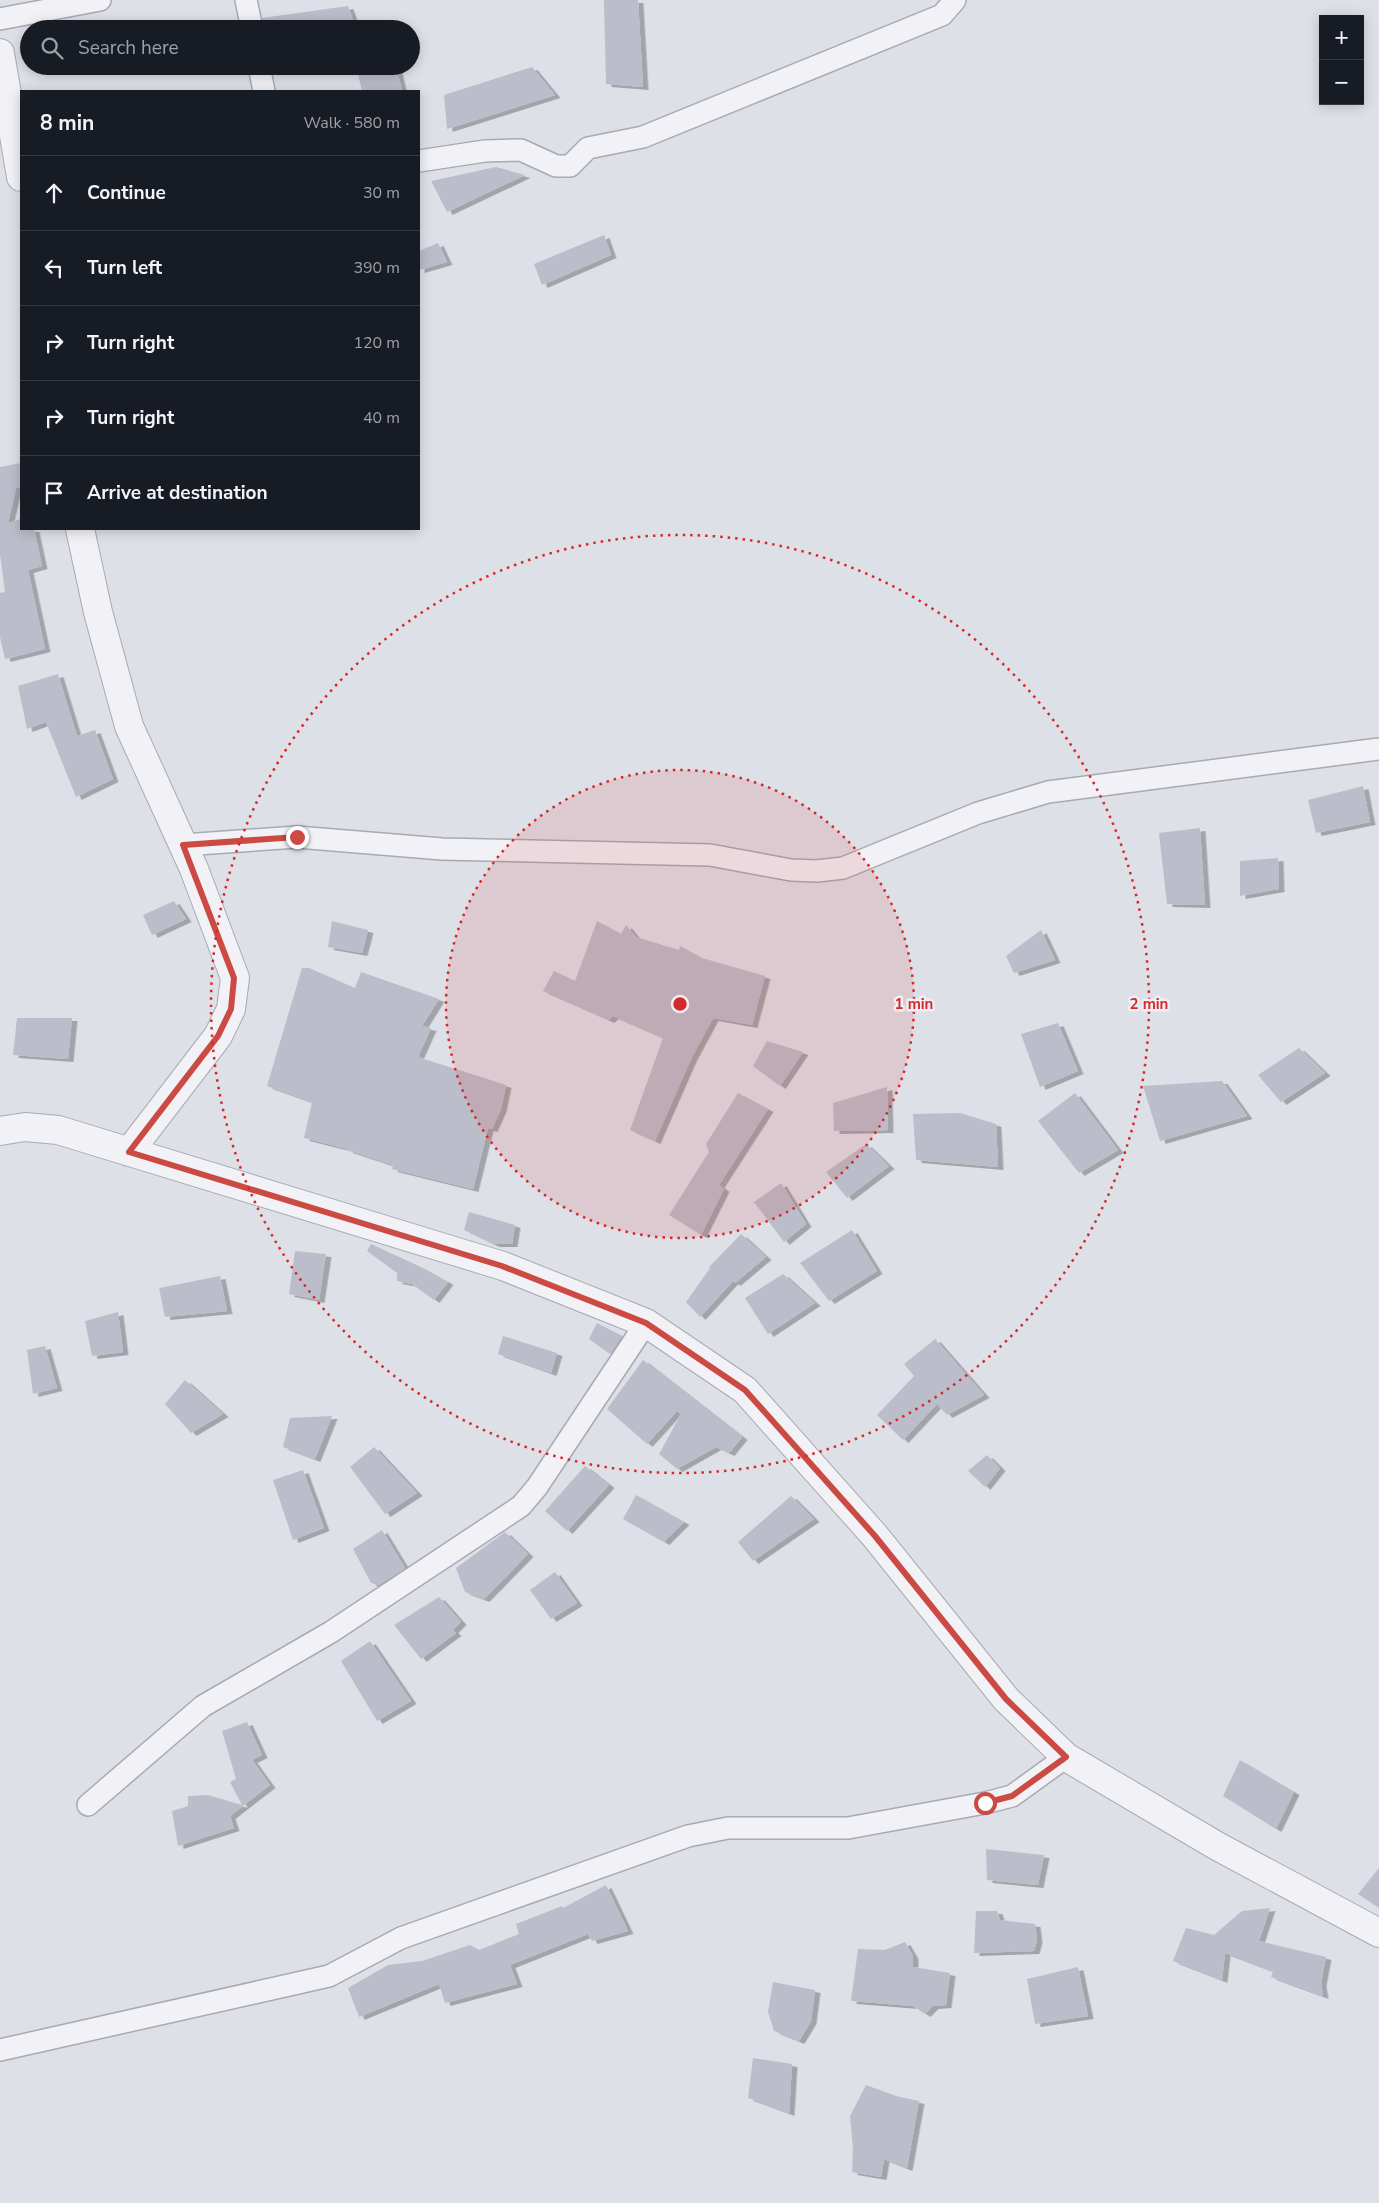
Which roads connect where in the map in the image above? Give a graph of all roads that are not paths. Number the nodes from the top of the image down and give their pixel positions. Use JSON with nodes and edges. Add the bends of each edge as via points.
{"nodes":[{"id":1,"x":100,"y":0,"type":"edge"},
{"id":2,"x":246,"y":0,"type":"edge"},
{"id":3,"x":955,"y":0,"type":"edge"},
{"id":4,"x":0,"y":19,"type":"edge"},
{"id":5,"x":250,"y":20,"type":"edge"},
{"id":6,"x":0,"y":53,"type":"edge"},
{"id":7,"x":261,"y":75,"type":"edge"},
{"id":8,"x":264,"y":90,"type":"edge"},
{"id":9,"x":420,"y":162,"type":"edge"},
{"id":10,"x":20,"y":171,"type":"edge"},
{"id":11,"x":80,"y":530,"type":"edge"},
{"id":12,"x":1379,"y":749,"type":"edge"},
{"id":13,"x":183,"y":845,"type":"junction"},
{"id":14,"x":0,"y":1131,"type":"edge"},
{"id":15,"x":129,"y":1152,"type":"junction"},
{"id":16,"x":646,"y":1323,"type":"junction"},
{"id":17,"x":1066,"y":1757,"type":"junction"},
{"id":18,"x":88,"y":1805,"type":"dead end"},
{"id":19,"x":1379,"y":1933,"type":"edge"},
{"id":20,"x":0,"y":2050,"type":"edge"}],
"edges":[{"from":1,"to":4,"type":"street"},
{"from":2,"to":5,"type":"street"},
{"from":3,"to":9,"type":"street","via":[[942,15],[643,137],[588,148],[570,166],[556,166],[521,150],[485,151]]},
{"from":6,"to":10,"type":"street"},
{"from":7,"to":8,"type":"street"},
{"from":11,"to":13,"type":"street","via":[[98,612],[129,726]]},
{"from":12,"to":13,"type":"street","via":[[1048,792],[978,813],[843,868],[817,871],[791,870],[710,854],[442,849],[297,837]]},
{"from":13,"to":15,"type":"street","via":[[234,978],[231,1009],[218,1036]]},
{"from":14,"to":15,"type":"street","via":[[25,1127],[58,1130]]},
{"from":15,"to":16,"type":"street","via":[[502,1266]]},
{"from":16,"to":17,"type":"street","via":[[745,1390],[875,1536],[1006,1699]]},
{"from":16,"to":18,"type":"street","via":[[521,1506],[332,1632],[203,1706]]},
{"from":17,"to":19,"type":"street","via":[[1217,1846]]},
{"from":17,"to":20,"type":"street","via":[[1012,1796],[985,1803],[848,1828],[728,1828],[688,1836],[401,1938],[329,1976]]}]}
